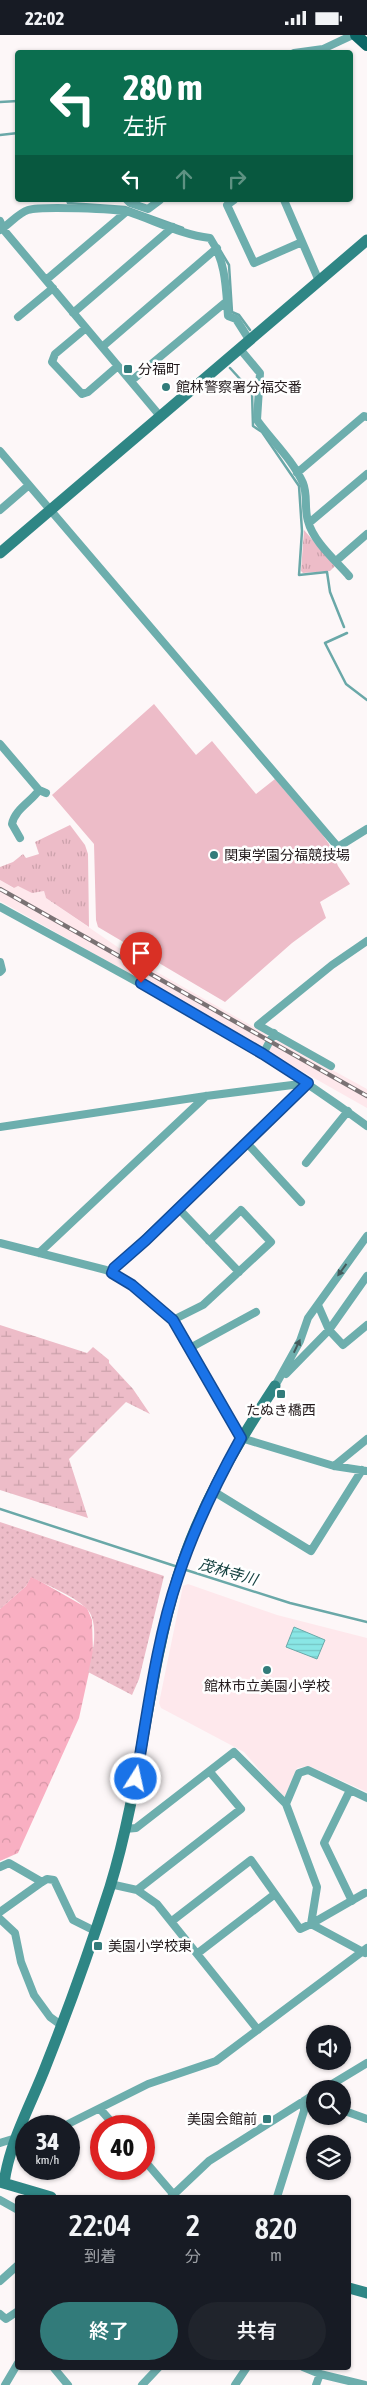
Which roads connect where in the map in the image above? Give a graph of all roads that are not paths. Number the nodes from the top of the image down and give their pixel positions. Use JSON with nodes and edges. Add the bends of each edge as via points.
{"nodes":[{"id":1,"x":354,"y":35,"type":"edge"},
{"id":2,"x":367,"y":45,"type":"edge"},
{"id":3,"x":319,"y":50,"type":"edge"},
{"id":4,"x":129,"y":202,"type":"edge"},
{"id":5,"x":157,"y":202,"type":"edge"},
{"id":6,"x":231,"y":202,"type":"edge"},
{"id":7,"x":285,"y":202,"type":"edge"},
{"id":8,"x":126,"y":211,"type":"junction"},
{"id":9,"x":1,"y":227,"type":"edge"},
{"id":10,"x":173,"y":227,"type":"junction"},
{"id":11,"x":367,"y":240,"type":"edge"},
{"id":12,"x":302,"y":242,"type":"junction"},
{"id":13,"x":217,"y":248,"type":"junction"},
{"id":14,"x":46,"y":280,"type":"junction"},
{"id":15,"x":319,"y":281,"type":"junction"},
{"id":16,"x":53,"y":288,"type":"junction"},
{"id":17,"x":227,"y":301,"type":"junction"},
{"id":18,"x":73,"y":313,"type":"junction"},
{"id":19,"x":18,"y":317,"type":"dead end"},
{"id":20,"x":86,"y":328,"type":"junction"},
{"id":21,"x":250,"y":341,"type":"junction"},
{"id":22,"x":102,"y":347,"type":"junction"},
{"id":23,"x":240,"y":349,"type":"junction"},
{"id":24,"x":118,"y":366,"type":"junction"},
{"id":25,"x":131,"y":381,"type":"junction"},
{"id":26,"x":160,"y":416,"type":"junction"},
{"id":27,"x":367,"y":417,"type":"edge"},
{"id":28,"x":0,"y":451,"type":"edge"},
{"id":29,"x":297,"y":473,"type":"junction"},
{"id":30,"x":367,"y":474,"type":"edge"},
{"id":31,"x":29,"y":485,"type":"junction"},
{"id":32,"x":0,"y":510,"type":"edge"},
{"id":33,"x":50,"y":510,"type":"junction"},
{"id":34,"x":308,"y":523,"type":"junction"},
{"id":35,"x":367,"y":534,"type":"edge"},
{"id":36,"x":0,"y":553,"type":"edge"},
{"id":37,"x":336,"y":561,"type":"junction"},
{"id":38,"x":349,"y":576,"type":"dead end"},
{"id":39,"x":0,"y":744,"type":"edge"},
{"id":40,"x":367,"y":829,"type":"edge"},
{"id":41,"x":20,"y":839,"type":"dead end"},
{"id":42,"x":2,"y":911,"type":"edge"},
{"id":43,"x":367,"y":941,"type":"edge"},
{"id":44,"x":0,"y":962,"type":"edge"},
{"id":45,"x":0,"y":972,"type":"edge"},
{"id":46,"x":274,"y":1033,"type":"junction"},
{"id":47,"x":263,"y":1054,"type":"junction"},
{"id":48,"x":331,"y":1066,"type":"dead end"},
{"id":49,"x":308,"y":1083,"type":"junction"},
{"id":50,"x":206,"y":1096,"type":"junction"},
{"id":51,"x":348,"y":1111,"type":"junction"},
{"id":52,"x":367,"y":1126,"type":"edge"},
{"id":53,"x":0,"y":1127,"type":"edge"},
{"id":54,"x":246,"y":1143,"type":"junction"},
{"id":55,"x":306,"y":1163,"type":"dead end"},
{"id":56,"x":301,"y":1202,"type":"dead end"},
{"id":57,"x":178,"y":1209,"type":"junction"},
{"id":58,"x":367,"y":1236,"type":"edge"},
{"id":59,"x":209,"y":1241,"type":"junction"},
{"id":60,"x":0,"y":1243,"type":"edge"},
{"id":61,"x":39,"y":1253,"type":"junction"},
{"id":62,"x":239,"y":1272,"type":"junction"},
{"id":63,"x":112,"y":1273,"type":"junction"},
{"id":64,"x":367,"y":1276,"type":"edge"},
{"id":65,"x":318,"y":1305,"type":"junction"},
{"id":66,"x":256,"y":1312,"type":"dead end"},
{"id":67,"x":173,"y":1320,"type":"junction"},
{"id":68,"x":367,"y":1325,"type":"edge"},
{"id":69,"x":328,"y":1330,"type":"junction"},
{"id":70,"x":190,"y":1348,"type":"junction"},
{"id":71,"x":275,"y":1386,"type":"junction"},
{"id":72,"x":241,"y":1438,"type":"junction"},
{"id":73,"x":367,"y":1439,"type":"edge"},
{"id":74,"x":334,"y":1466,"type":"junction"},
{"id":75,"x":365,"y":1470,"type":"edge"},
{"id":76,"x":212,"y":1491,"type":"junction"},
{"id":77,"x":210,"y":1772,"type":"junction"},
{"id":78,"x":350,"y":1790,"type":"junction"},
{"id":79,"x":367,"y":1799,"type":"edge"},
{"id":80,"x":286,"y":1804,"type":"junction"},
{"id":81,"x":125,"y":1829,"type":"junction"},
{"id":82,"x":0,"y":1867,"type":"edge"},
{"id":83,"x":42,"y":1882,"type":"junction"},
{"id":84,"x":110,"y":1884,"type":"junction"},
{"id":85,"x":137,"y":1890,"type":"junction"},
{"id":86,"x":365,"y":1893,"type":"dead end"},
{"id":87,"x":276,"y":1894,"type":"junction"},
{"id":88,"x":352,"y":1901,"type":"junction"},
{"id":89,"x":0,"y":1912,"type":"edge"},
{"id":90,"x":0,"y":1919,"type":"edge"},
{"id":91,"x":172,"y":1921,"type":"junction"},
{"id":92,"x":311,"y":1924,"type":"junction"},
{"id":93,"x":95,"y":1931,"type":"junction"},
{"id":94,"x":366,"y":1951,"type":"edge"},
{"id":95,"x":198,"y":1953,"type":"junction"},
{"id":96,"x":62,"y":2025,"type":"junction"},
{"id":97,"x":258,"y":2030,"type":"junction"},
{"id":98,"x":367,"y":2063,"type":"edge"},
{"id":99,"x":46,"y":2066,"type":"junction"},
{"id":100,"x":339,"y":2080,"type":"edge"},
{"id":101,"x":304,"y":2101,"type":"joint"},
{"id":102,"x":100,"y":2109,"type":"junction"},
{"id":103,"x":351,"y":2113,"type":"edge"},
{"id":104,"x":28,"y":2115,"type":"edge"},
{"id":105,"x":32,"y":2115,"type":"edge"},
{"id":106,"x":105,"y":2115,"type":"edge"},
{"id":107,"x":80,"y":2118,"type":"edge"},
{"id":108,"x":367,"y":2119,"type":"edge"},
{"id":109,"x":15,"y":2137,"type":"edge"},
{"id":110,"x":0,"y":2143,"type":"edge"},
{"id":111,"x":15,"y":2163,"type":"edge"},
{"id":112,"x":155,"y":2174,"type":"edge"},
{"id":113,"x":2,"y":2182,"type":"edge"},
{"id":114,"x":44,"y":2195,"type":"edge"},
{"id":115,"x":171,"y":2195,"type":"edge"},
{"id":116,"x":173,"y":2195,"type":"edge"},
{"id":117,"x":278,"y":2195,"type":"edge"},
{"id":118,"x":0,"y":2200,"type":"edge"},
{"id":119,"x":15,"y":2208,"type":"edge"},
{"id":120,"x":15,"y":2268,"type":"edge"},
{"id":121,"x":0,"y":2281,"type":"edge"},
{"id":122,"x":351,"y":2289,"type":"edge"},
{"id":123,"x":367,"y":2293,"type":"edge"},
{"id":124,"x":15,"y":2313,"type":"edge"},
{"id":125,"x":0,"y":2315,"type":"edge"},
{"id":126,"x":15,"y":2368,"type":"edge"},
{"id":127,"x":56,"y":2370,"type":"edge"},
{"id":128,"x":155,"y":2370,"type":"edge"},
{"id":129,"x":245,"y":2370,"type":"edge"},
{"id":130,"x":309,"y":2370,"type":"edge"},
{"id":131,"x":320,"y":2375,"type":"junction"},
{"id":132,"x":5,"y":2385,"type":"edge"},
{"id":133,"x":68,"y":2385,"type":"edge"},
{"id":134,"x":142,"y":2385,"type":"edge"},
{"id":135,"x":235,"y":2385,"type":"edge"},
{"id":136,"x":316,"y":2385,"type":"edge"},
{"id":137,"x":365,"y":2385,"type":"edge"}],
"edges":[{"from":1,"to":2,"type":"main road"},
{"from":1,"to":3,"type":"street"},
{"from":4,"to":5,"type":"street","via":[[148,209]]},
{"from":6,"to":12,"type":"street","via":[[227,205],[254,263]]},
{"from":7,"to":12,"type":"street"},
{"from":8,"to":9,"type":"street","via":[[28,210]]},
{"from":8,"to":10,"type":"street"},
{"from":8,"to":14,"type":"street"},
{"from":9,"to":14,"type":"street"},
{"from":10,"to":13,"type":"street","via":[[191,236],[210,238]]},
{"from":10,"to":18,"type":"street"},
{"from":11,"to":15,"type":"street"},
{"from":12,"to":15,"type":"street"},
{"from":13,"to":17,"type":"street","via":[[223,266]]},
{"from":13,"to":22,"type":"street"},
{"from":14,"to":16,"type":"street"},
{"from":15,"to":21,"type":"street"},
{"from":16,"to":18,"type":"street"},
{"from":16,"to":19,"type":"street"},
{"from":17,"to":21,"type":"street","via":[[228,316],[236,319]]},
{"from":17,"to":25,"type":"street"},
{"from":18,"to":20,"type":"street"},
{"from":20,"to":22,"type":"street"},
{"from":20,"to":24,"type":"street","via":[[55,354],[52,362],[82,394]]},
{"from":21,"to":23,"type":"street"},
{"from":22,"to":24,"type":"street"},
{"from":23,"to":26,"type":"street"},
{"from":23,"to":29,"type":"street","via":[[260,373],[258,420]]},
{"from":24,"to":25,"type":"street"},
{"from":25,"to":26,"type":"street"},
{"from":26,"to":33,"type":"street"},
{"from":27,"to":29,"type":"street"},
{"from":28,"to":31,"type":"street"},
{"from":29,"to":34,"type":"street","via":[[306,494]]},
{"from":30,"to":34,"type":"street"},
{"from":31,"to":32,"type":"street"},
{"from":31,"to":33,"type":"street"},
{"from":33,"to":36,"type":"street"},
{"from":33,"to":40,"type":"street","via":[[338,847]]},
{"from":34,"to":37,"type":"street"},
{"from":35,"to":37,"type":"street"},
{"from":37,"to":38,"type":"street"},
{"from":39,"to":41,"type":"street","via":[[43,791],[13,816],[12,824]]},
{"from":42,"to":47,"type":"street","via":[[158,992]]},
{"from":43,"to":46,"type":"street","via":[[258,1025]]},
{"from":44,"to":45,"type":"street"},
{"from":46,"to":47,"type":"street"},
{"from":46,"to":48,"type":"street"},
{"from":47,"to":49,"type":"street"},
{"from":49,"to":50,"type":"street"},
{"from":49,"to":51,"type":"street"},
{"from":49,"to":54,"type":"street"},
{"from":50,"to":53,"type":"street"},
{"from":50,"to":61,"type":"street"},
{"from":51,"to":52,"type":"street"},
{"from":51,"to":55,"type":"street"},
{"from":54,"to":56,"type":"street"},
{"from":54,"to":57,"type":"street"},
{"from":57,"to":59,"type":"street"},
{"from":57,"to":63,"type":"street"},
{"from":58,"to":65,"type":"street","one_way":true},
{"from":59,"to":62,"type":"street"},
{"from":59,"to":62,"type":"street","via":[[241,1210],[271,1242]]},
{"from":60,"to":61,"type":"street"},
{"from":61,"to":63,"type":"street"},
{"from":62,"to":67,"type":"street","via":[[203,1305]]},
{"from":63,"to":67,"type":"street","via":[[132,1285]]},
{"from":64,"to":69,"type":"street"},
{"from":65,"to":69,"type":"street"},
{"from":71,"to":65,"type":"street","one_way":true},
{"from":66,"to":70,"type":"street"},
{"from":67,"to":70,"type":"street"},
{"from":68,"to":69,"type":"street","via":[[343,1345]]},
{"from":69,"to":71,"type":"street"},
{"from":70,"to":72,"type":"street"},
{"from":71,"to":72,"type":"street"},
{"from":72,"to":74,"type":"street"},
{"from":72,"to":76,"type":"street"},
{"from":73,"to":74,"type":"street"},
{"from":74,"to":75,"type":"street"},
{"from":75,"to":76,"type":"street","via":[[311,1551]]},
{"from":76,"to":81,"type":"street","via":[[178,1575],[155,1669]]},
{"from":77,"to":80,"type":"street","via":[[234,1752]]},
{"from":77,"to":81,"type":"street","via":[[136,1828]]},
{"from":77,"to":85,"type":"street","via":[[241,1809]]},
{"from":78,"to":79,"type":"street"},
{"from":78,"to":80,"type":"street","via":[[308,1770],[299,1773]]},
{"from":78,"to":88,"type":"street","via":[[324,1843]]},
{"from":80,"to":92,"type":"street","via":[[316,1887]]},
{"from":81,"to":84,"type":"street"},
{"from":82,"to":83,"type":"street","via":[[9,1863]]},
{"from":83,"to":89,"type":"street"},
{"from":83,"to":93,"type":"street","via":[[54,1880],[73,1920]]},
{"from":84,"to":85,"type":"street"},
{"from":84,"to":93,"type":"street"},
{"from":85,"to":91,"type":"street","via":[[157,1904]]},
{"from":86,"to":88,"type":"street"},
{"from":87,"to":91,"type":"street","via":[[252,1860]]},
{"from":87,"to":92,"type":"street","via":[[300,1929]]},
{"from":87,"to":95,"type":"street"},
{"from":88,"to":92,"type":"street"},
{"from":90,"to":96,"type":"street","via":[[15,1933],[34,1995],[50,2017]]},
{"from":91,"to":95,"type":"street"},
{"from":92,"to":94,"type":"street"},
{"from":93,"to":96,"type":"street"},
{"from":94,"to":97,"type":"street"},
{"from":95,"to":97,"type":"street"},
{"from":96,"to":99,"type":"street"},
{"from":97,"to":102,"type":"street","via":[[216,2061],[148,2085]]},
{"from":98,"to":100,"type":"street"},
{"from":99,"to":104,"type":"street","via":[[31,2097]]},
{"from":99,"to":105,"type":"street","via":[[45,2081]]},
{"from":101,"to":116,"type":"street","via":[[209,2161]]},
{"from":101,"to":117,"type":"street","via":[[304,2111]]},
{"from":102,"to":106,"type":"street"},
{"from":102,"to":107,"type":"street"},
{"from":103,"to":108,"type":"street"},
{"from":109,"to":110,"type":"street"},
{"from":111,"to":113,"type":"street"},
{"from":112,"to":115,"type":"street"},
{"from":113,"to":114,"type":"street"},
{"from":118,"to":119,"type":"street"},
{"from":120,"to":121,"type":"street"},
{"from":122,"to":123,"type":"street"},
{"from":124,"to":125,"type":"street","via":[[6,2319]]},
{"from":126,"to":132,"type":"street"},
{"from":127,"to":133,"type":"street"},
{"from":128,"to":134,"type":"street"},
{"from":129,"to":135,"type":"street"},
{"from":130,"to":131,"type":"street"},
{"from":131,"to":136,"type":"street"},
{"from":131,"to":137,"type":"street"}]}
